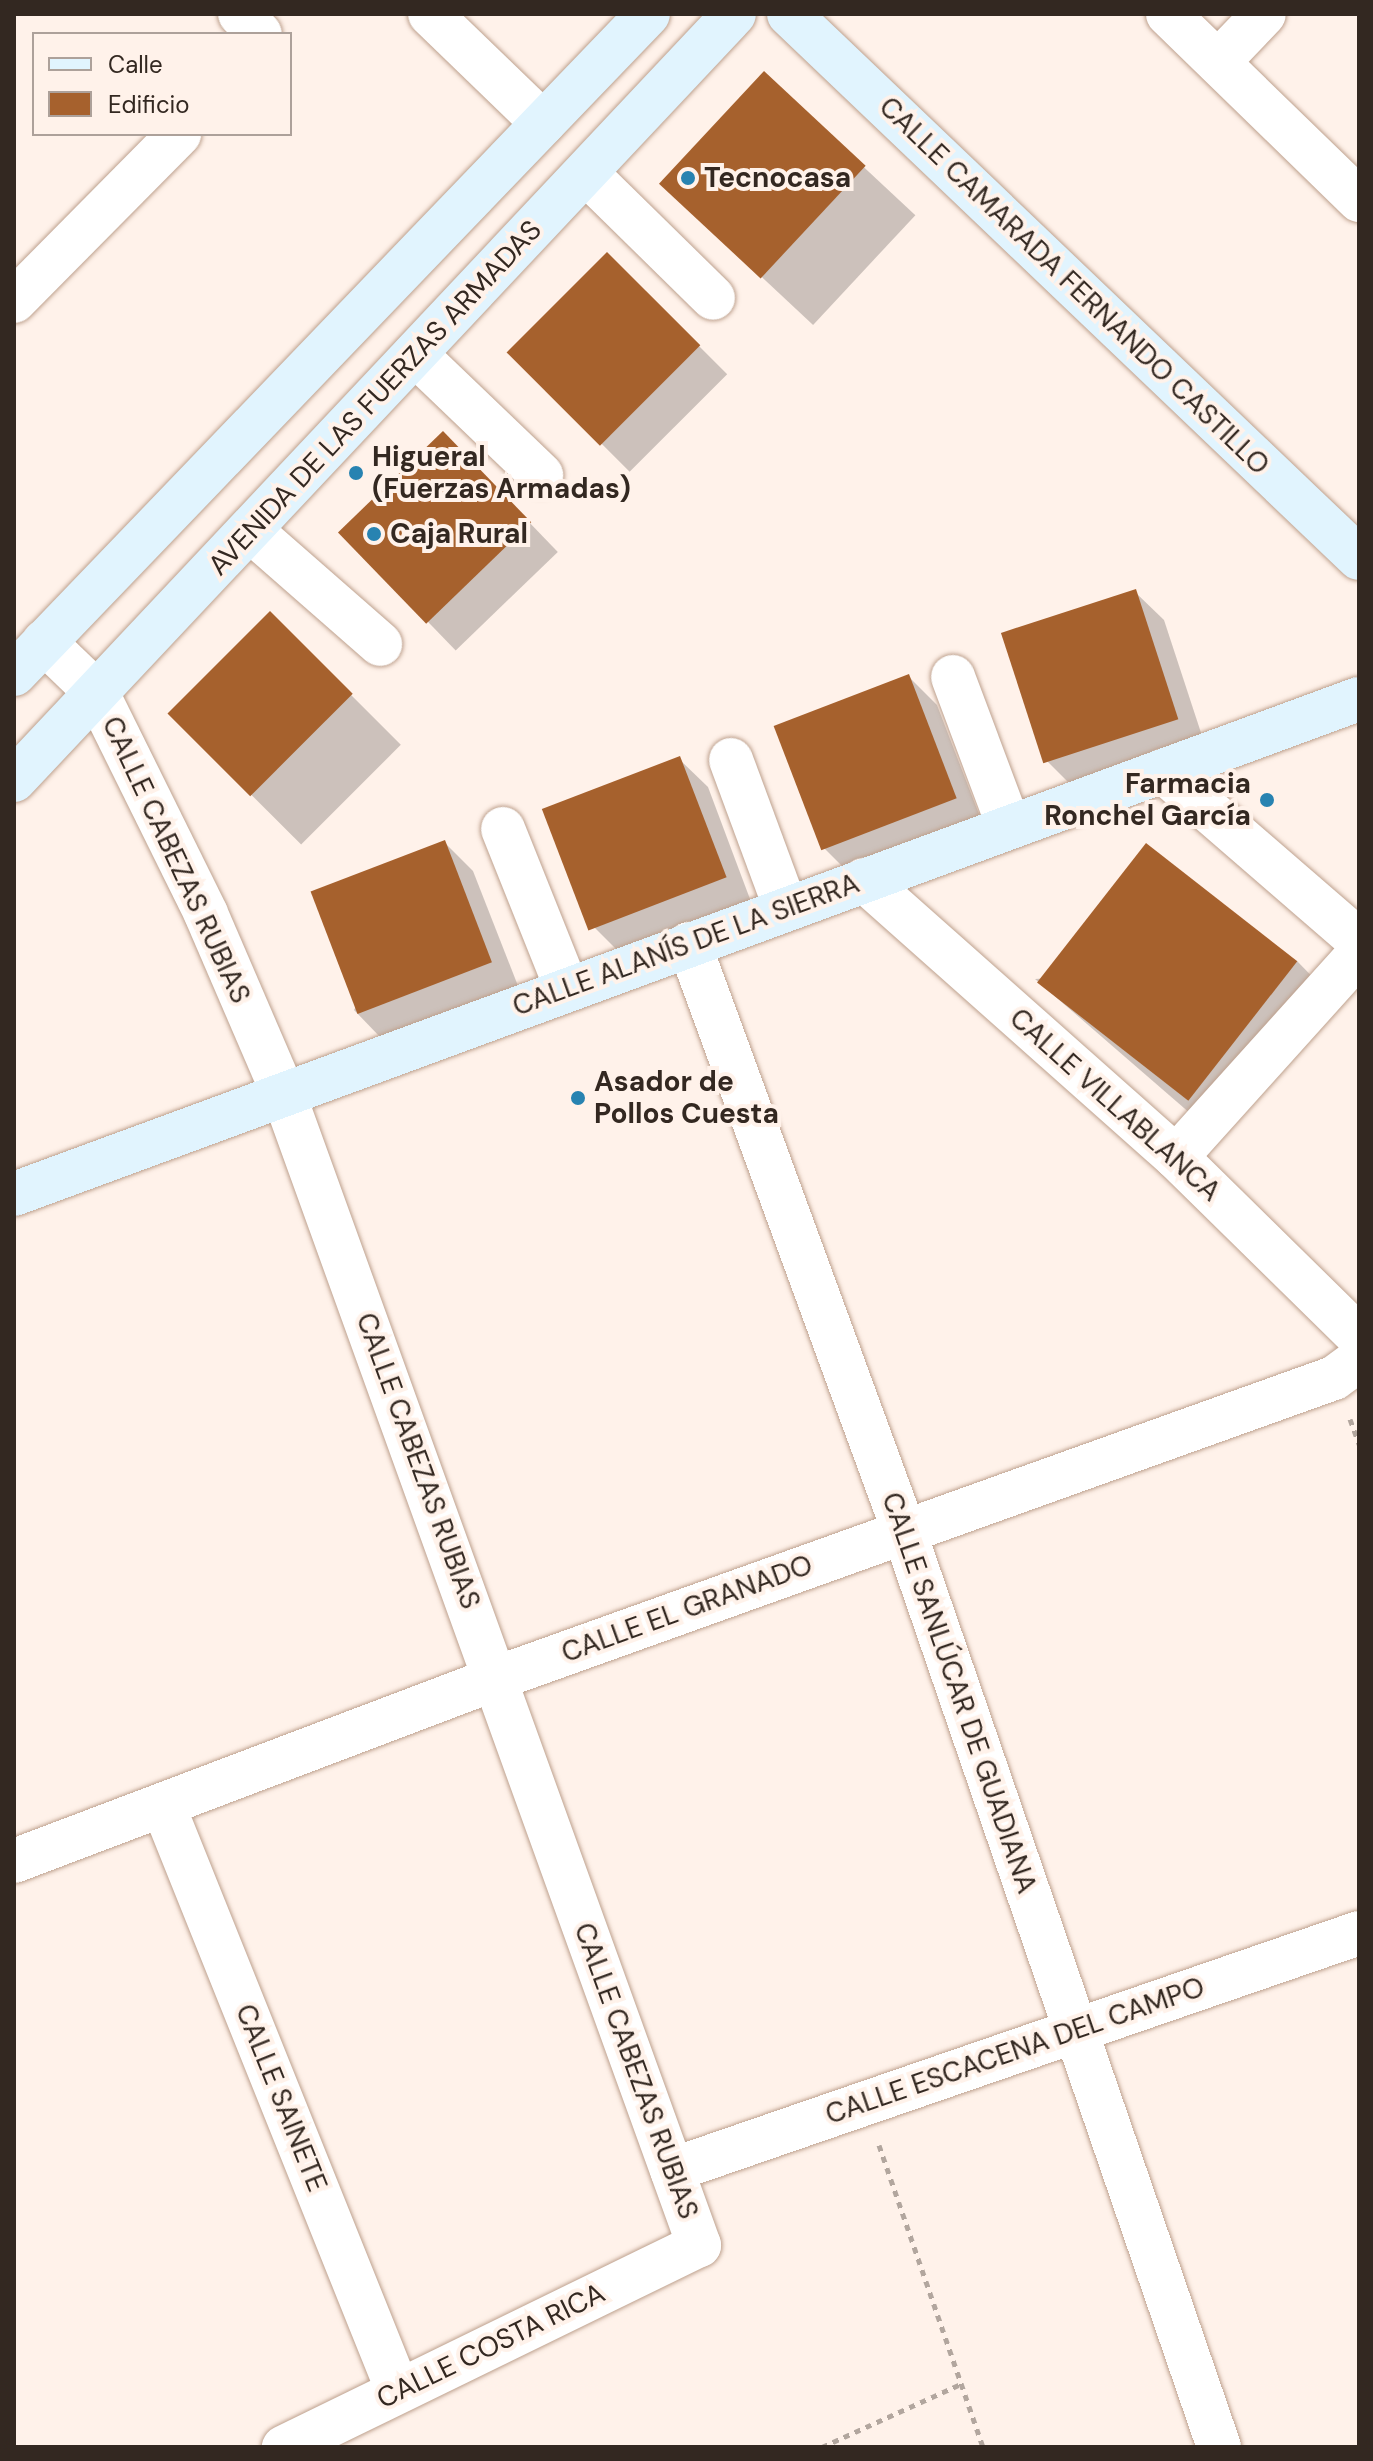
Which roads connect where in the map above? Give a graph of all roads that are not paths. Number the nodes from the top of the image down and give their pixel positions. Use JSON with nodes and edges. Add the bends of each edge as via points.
{"nodes":[{"id":1,"x":240,"y":14,"type":"edge"},
{"id":2,"x":285,"y":14,"type":"edge"},
{"id":3,"x":430,"y":14,"type":"edge"},
{"id":4,"x":648,"y":14,"type":"edge"},
{"id":5,"x":734,"y":14,"type":"edge"},
{"id":6,"x":789,"y":14,"type":"edge"},
{"id":7,"x":1168,"y":14,"type":"edge"},
{"id":8,"x":1264,"y":14,"type":"edge"},
{"id":9,"x":258,"y":32,"type":"edge"},
{"id":10,"x":269,"y":32,"type":"edge"},
{"id":11,"x":1218,"y":62,"type":"junction"},
{"id":12,"x":543,"y":123,"type":"junction"},
{"id":13,"x":177,"y":136,"type":"edge"},
{"id":14,"x":586,"y":173,"type":"junction"},
{"id":15,"x":1359,"y":200,"type":"edge"},
{"id":16,"x":17,"y":292,"type":"edge"},
{"id":17,"x":713,"y":298,"type":"dead end"},
{"id":18,"x":415,"y":354,"type":"junction"},
{"id":19,"x":541,"y":475,"type":"dead end"},
{"id":20,"x":250,"y":530,"type":"junction"},
{"id":21,"x":1359,"y":558,"type":"edge"},
{"id":22,"x":44,"y":642,"type":"junction"},
{"id":23,"x":380,"y":644,"type":"dead end"},
{"id":24,"x":14,"y":674,"type":"edge"},
{"id":25,"x":953,"y":677,"type":"dead end"},
{"id":26,"x":97,"y":693,"type":"junction"},
{"id":27,"x":1359,"y":699,"type":"edge"},
{"id":28,"x":731,"y":760,"type":"dead end"},
{"id":29,"x":1163,"y":771,"type":"junction"},
{"id":30,"x":15,"y":777,"type":"edge"},
{"id":31,"x":1009,"y":827,"type":"junction"},
{"id":32,"x":503,"y":829,"type":"dead end"},
{"id":33,"x":864,"y":880,"type":"junction"},
{"id":34,"x":786,"y":909,"type":"junction"},
{"id":35,"x":1359,"y":941,"type":"edge"},
{"id":36,"x":689,"y":944,"type":"junction"},
{"id":37,"x":1359,"y":954,"type":"edge"},
{"id":38,"x":567,"y":989,"type":"junction"},
{"id":39,"x":284,"y":1095,"type":"junction"},
{"id":40,"x":1176,"y":1157,"type":"junction"},
{"id":41,"x":14,"y":1194,"type":"edge"},
{"id":42,"x":1359,"y":1337,"type":"edge"},
{"id":43,"x":1359,"y":1360,"type":"edge"},
{"id":44,"x":904,"y":1531,"type":"junction"},
{"id":45,"x":497,"y":1678,"type":"junction"},
{"id":46,"x":163,"y":1805,"type":"junction"},
{"id":47,"x":14,"y":1861,"type":"edge"},
{"id":48,"x":1359,"y":1933,"type":"edge"},
{"id":49,"x":1076,"y":2031,"type":"junction"},
{"id":50,"x":672,"y":2170,"type":"junction"},
{"id":51,"x":699,"y":2245,"type":"joint"},
{"id":52,"x":398,"y":2391,"type":"junction"},
{"id":53,"x":284,"y":2447,"type":"edge"},
{"id":54,"x":1219,"y":2447,"type":"edge"}],
"edges":[{"from":1,"to":9,"type":"street"},
{"from":2,"to":10,"type":"street"},
{"from":3,"to":12,"type":"street"},
{"from":4,"to":12,"type":"street"},
{"from":5,"to":14,"type":"street","name":"AVENIDA DE LAS FUERZAS ARMADAS"},
{"from":6,"to":21,"type":"street","name":"CALLE CAMARADA FERNANDO CASTILLO"},
{"from":7,"to":11,"type":"street"},
{"from":8,"to":11,"type":"street"},
{"from":11,"to":15,"type":"street"},
{"from":12,"to":22,"type":"street"},
{"from":13,"to":16,"type":"street"},
{"from":14,"to":17,"type":"street"},
{"from":14,"to":18,"type":"street","name":"AVENIDA DE LAS FUERZAS ARMADAS"},
{"from":18,"to":19,"type":"street"},
{"from":18,"to":20,"type":"street","name":"AVENIDA DE LAS FUERZAS ARMADAS"},
{"from":20,"to":23,"type":"street"},
{"from":20,"to":26,"type":"street","name":"AVENIDA DE LAS FUERZAS ARMADAS"},
{"from":22,"to":24,"type":"street"},
{"from":22,"to":26,"type":"street","name":"CALLE CABEZAS RUBIAS"},
{"from":25,"to":31,"type":"street"},
{"from":26,"to":30,"type":"street","name":"AVENIDA DE LAS FUERZAS ARMADAS"},
{"from":26,"to":39,"type":"street","name":"CALLE CABEZAS RUBIAS","via":[[206,914]]},
{"from":27,"to":29,"type":"street","name":"CALLE ALANÍS DE LA SIERRA"},
{"from":28,"to":34,"type":"street"},
{"from":29,"to":31,"type":"street","name":"CALLE ALANÍS DE LA SIERRA"},
{"from":29,"to":35,"type":"street"},
{"from":31,"to":33,"type":"street","name":"CALLE ALANÍS DE LA SIERRA"},
{"from":32,"to":38,"type":"street"},
{"from":33,"to":34,"type":"street","name":"CALLE ALANÍS DE LA SIERRA"},
{"from":33,"to":40,"type":"street","name":"CALLE VILLABLANCA"},
{"from":34,"to":36,"type":"street","name":"CALLE ALANÍS DE LA SIERRA"},
{"from":36,"to":38,"type":"street","name":"CALLE ALANÍS DE LA SIERRA"},
{"from":36,"to":44,"type":"street","name":"CALLE SANLÚCAR DE GUADIANA"},
{"from":37,"to":40,"type":"street"},
{"from":38,"to":39,"type":"street","name":"CALLE ALANÍS DE LA SIERRA"},
{"from":39,"to":41,"type":"street","name":"CALLE ALANÍS DE LA SIERRA"},
{"from":39,"to":45,"type":"street","name":"CALLE CABEZAS RUBIAS"},
{"from":40,"to":42,"type":"street","name":"CALLE VILLABLANCA"},
{"from":43,"to":44,"type":"street","name":"CALLE EL GRANADO","via":[[1334,1378]]},
{"from":44,"to":45,"type":"street","name":"CALLE EL GRANADO"},
{"from":44,"to":49,"type":"street","name":"CALLE SANLÚCAR DE GUADIANA"},
{"from":45,"to":46,"type":"street","name":"CALLE EL GRANADO"},
{"from":45,"to":50,"type":"street","name":"CALLE CABEZAS RUBIAS"},
{"from":46,"to":47,"type":"street","name":"CALLE EL GRANADO"},
{"from":46,"to":52,"type":"street","name":"CALLE SAINETE"},
{"from":48,"to":49,"type":"street","name":"CALLE ESCACENA DEL CAMPO"},
{"from":49,"to":50,"type":"street","name":"CALLE ESCACENA DEL CAMPO"},
{"from":49,"to":54,"type":"street","name":"CALLE SANLÚCAR DE GUADIANA"},
{"from":50,"to":51,"type":"street","name":"CALLE CABEZAS RUBIAS"},
{"from":51,"to":52,"type":"street","name":"CALLE COSTA RICA"},
{"from":52,"to":53,"type":"street","name":"CALLE COSTA RICA"}]}
